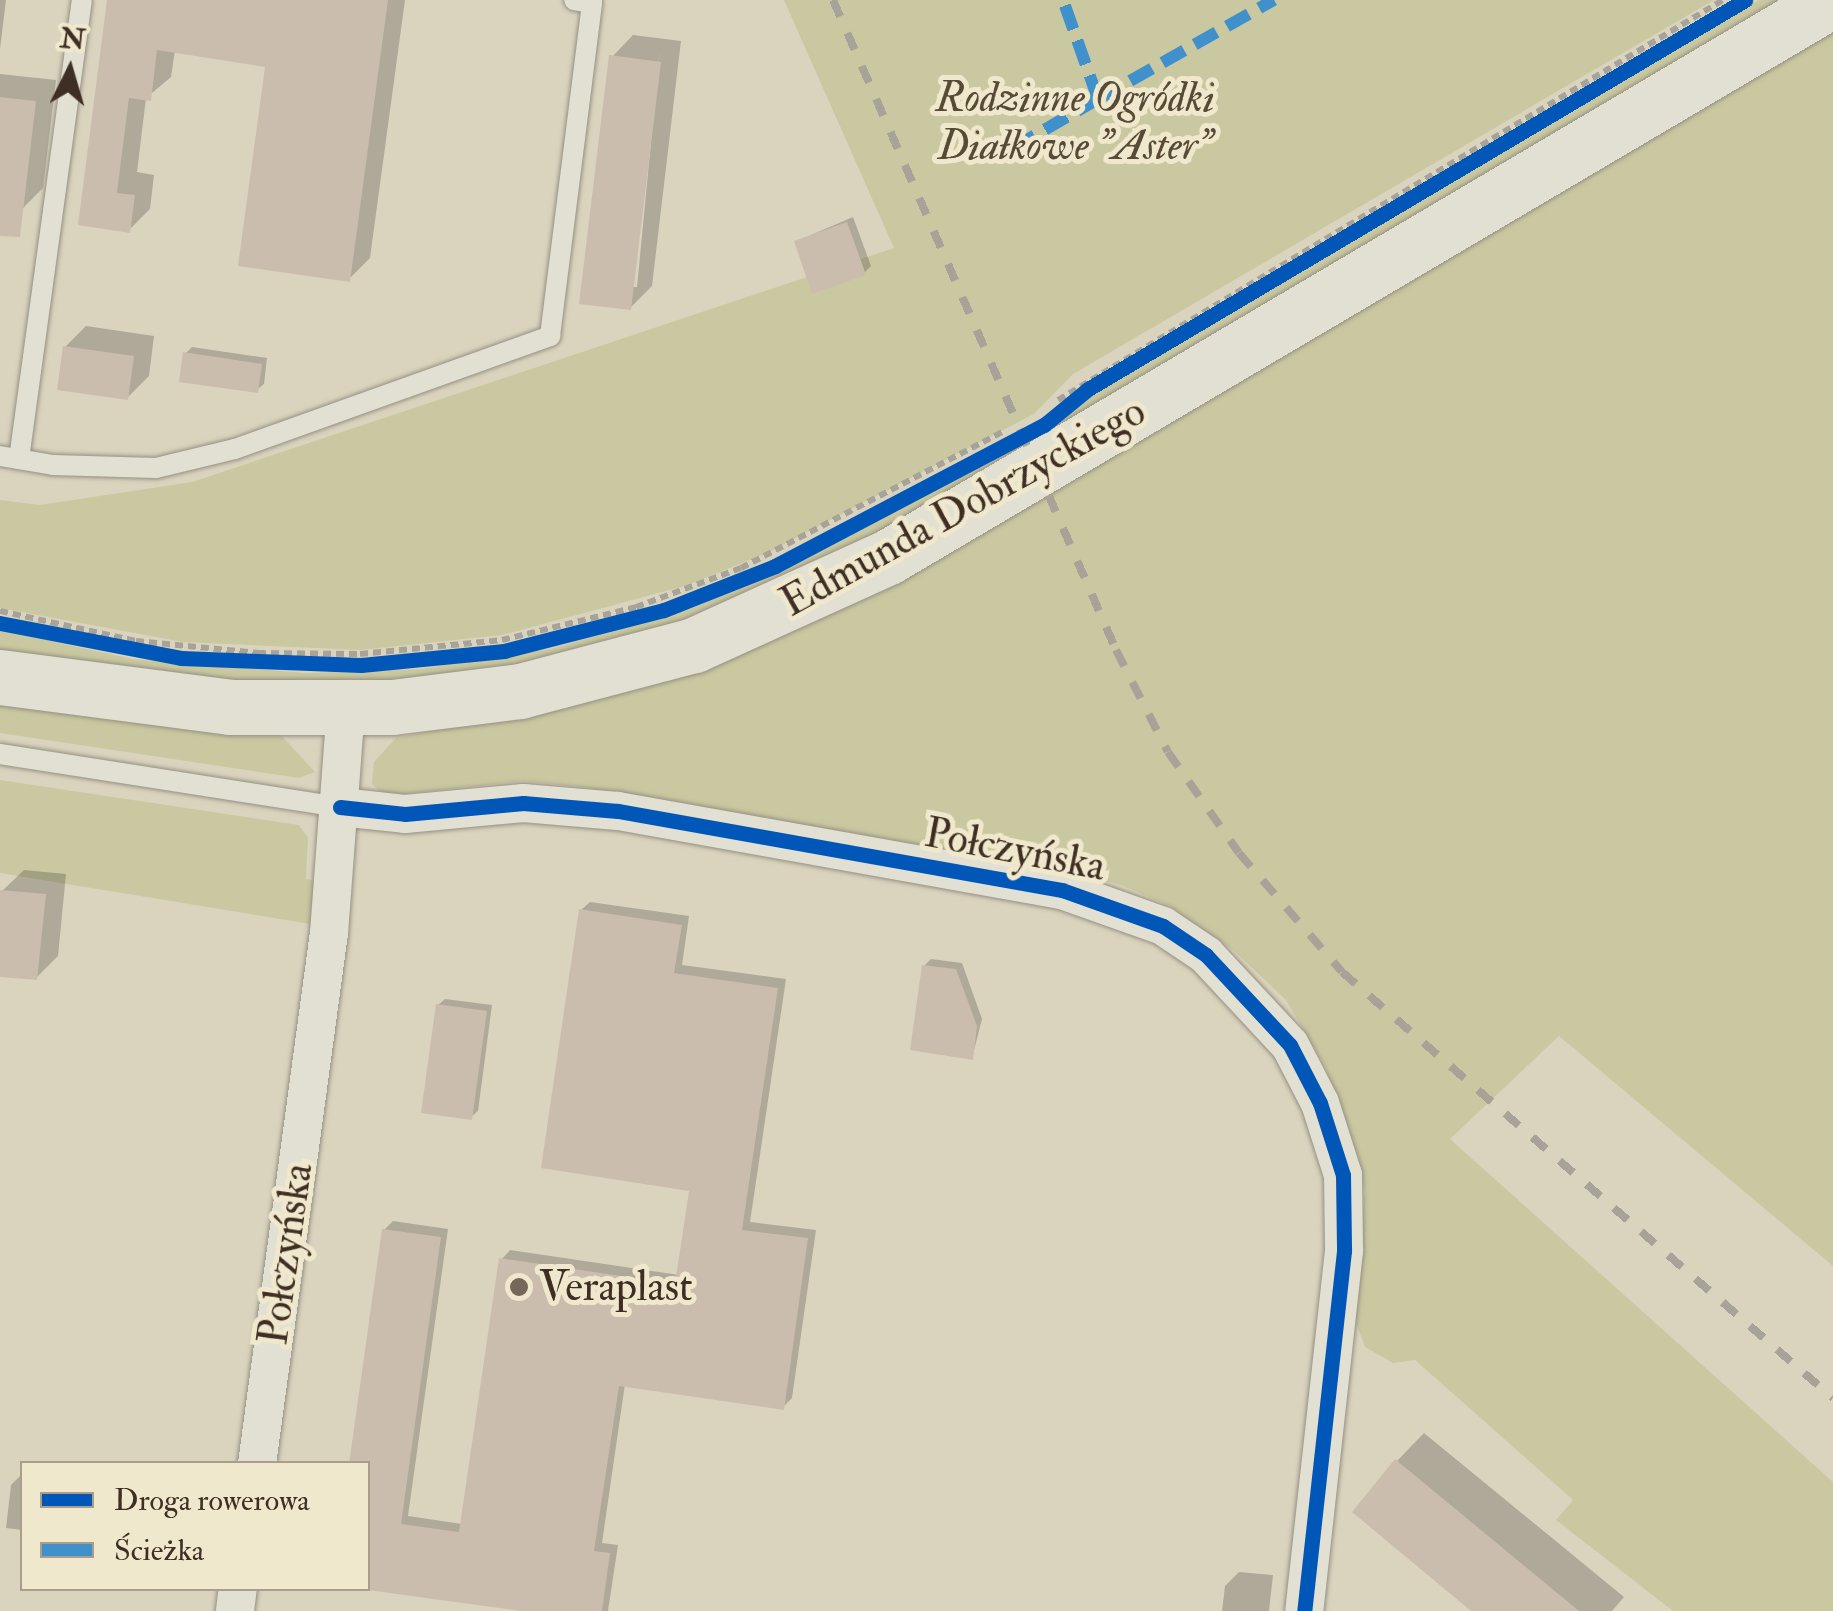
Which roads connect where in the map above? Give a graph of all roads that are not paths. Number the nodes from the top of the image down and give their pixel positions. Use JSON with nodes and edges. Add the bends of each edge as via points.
{"nodes":[{"id":1,"x":82,"y":0,"type":"edge"},
{"id":2,"x":574,"y":0,"type":"edge"},
{"id":3,"x":1832,"y":0,"type":"edge"},
{"id":4,"x":9,"y":457,"type":"edge"},
{"id":5,"x":0,"y":677,"type":"edge"},
{"id":6,"x":346,"y":708,"type":"junction"},
{"id":7,"x":0,"y":754,"type":"edge"},
{"id":8,"x":340,"y":807,"type":"junction"},
{"id":9,"x":256,"y":1461,"type":"edge"},
{"id":10,"x":1304,"y":1611,"type":"edge"}],
"edges":[{"from":1,"to":4,"type":"lane"},
{"from":2,"to":4,"type":"lane","via":[[592,3],[550,336],[188,460],[98,468]]},
{"from":3,"to":6,"type":"main road","name":"Edmunda Dobrzyckiego","via":[[965,512],[793,604],[694,645],[576,680],[466,700]]},
{"from":5,"to":6,"type":"main road","name":"Edmunda Dobrzyckiego","via":[[230,706]]},
{"from":6,"to":8,"type":"street","name":"Połczyńska"},
{"from":7,"to":8,"type":"lane"},
{"from":8,"to":9,"type":"street","name":"Połczyńska","via":[[329,933]]},
{"from":8,"to":10,"type":"street","name":"Połczyńska","via":[[405,814],[523,803],[618,812],[1062,890],[1162,926],[1206,955],[1290,1045],[1320,1103],[1343,1175],[1344,1251]]}]}
